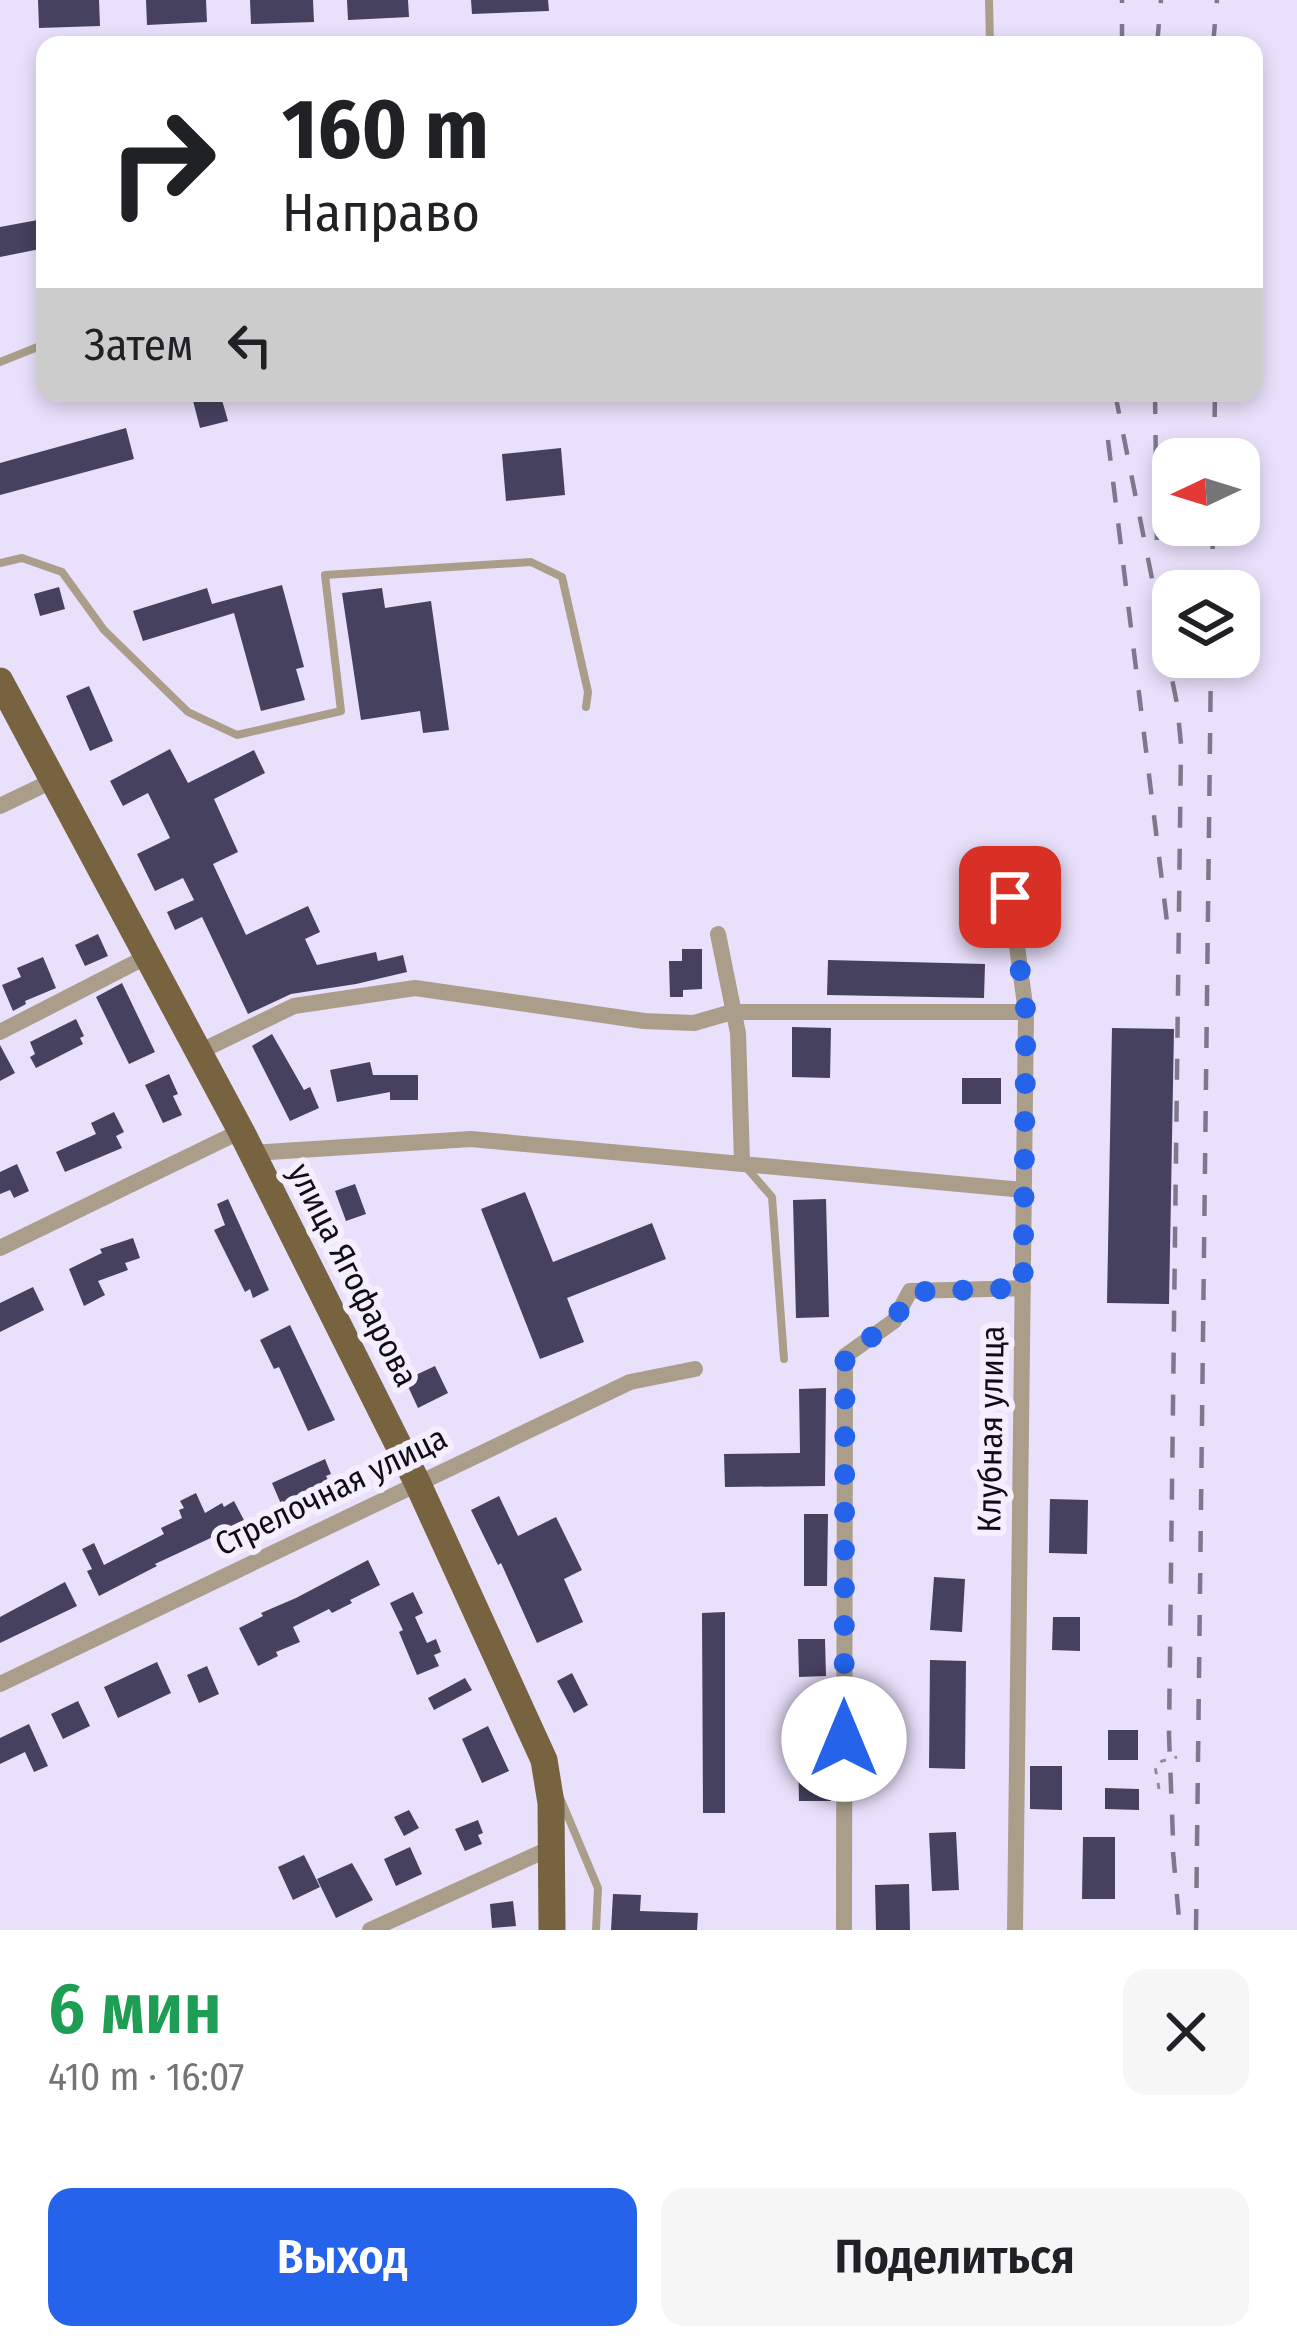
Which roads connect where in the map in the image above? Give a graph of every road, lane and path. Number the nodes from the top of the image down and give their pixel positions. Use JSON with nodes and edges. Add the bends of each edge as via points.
{"nodes":[{"id":1,"x":989,"y":0,"type":"edge"},
{"id":2,"x":990,"y":36,"type":"edge"},
{"id":3,"x":36,"y":348,"type":"edge"},
{"id":4,"x":0,"y":362,"type":"edge"},
{"id":5,"x":0,"y":563,"type":"edge"},
{"id":6,"x":0,"y":681,"type":"edge"},
{"id":7,"x":586,"y":707,"type":"dead end"},
{"id":8,"x":53,"y":780,"type":"junction"},
{"id":9,"x":0,"y":806,"type":"edge"},
{"id":10,"x":1005,"y":859,"type":"dead end"},
{"id":11,"x":718,"y":934,"type":"dead end"},
{"id":12,"x":148,"y":956,"type":"junction"},
{"id":13,"x":732,"y":1012,"type":"junction"},
{"id":14,"x":1026,"y":1012,"type":"junction"},
{"id":15,"x":0,"y":1032,"type":"edge"},
{"id":16,"x":199,"y":1052,"type":"junction"},
{"id":17,"x":247,"y":1142,"type":"junction"},
{"id":18,"x":742,"y":1162,"type":"junction"},
{"id":19,"x":1024,"y":1190,"type":"junction"},
{"id":20,"x":0,"y":1248,"type":"edge"},
{"id":21,"x":1023,"y":1288,"type":"junction"},
{"id":22,"x":784,"y":1359,"type":"dead end"},
{"id":23,"x":695,"y":1369,"type":"dead end"},
{"id":24,"x":417,"y":1482,"type":"junction"},
{"id":25,"x":0,"y":1684,"type":"edge"},
{"id":26,"x":1177,"y":1757,"type":"dead end"},
{"id":27,"x":544,"y":1760,"type":"junction"},
{"id":28,"x":1159,"y":1789,"type":"dead end"},
{"id":29,"x":553,"y":1847,"type":"junction"},
{"id":30,"x":547,"y":1927,"type":"edge"},
{"id":31,"x":370,"y":1930,"type":"edge"},
{"id":32,"x":596,"y":1930,"type":"edge"},
{"id":33,"x":844,"y":1930,"type":"edge"},
{"id":34,"x":1015,"y":1930,"type":"edge"}],
"edges":[{"from":1,"to":2,"type":"lane"},
{"from":3,"to":4,"type":"lane"},
{"from":5,"to":7,"type":"lane","via":[[22,557],[62,572],[104,630],[188,712],[237,735],[341,711],[326,575],[531,562],[562,577]]},
{"from":6,"to":8,"type":"main road","name":"улица Ягофарова"},
{"from":8,"to":9,"type":"street"},
{"from":8,"to":12,"type":"main road","name":"улица Ягофарова"},
{"from":10,"to":14,"type":"street","name":"Клубная улица"},
{"from":11,"to":13,"type":"street"},
{"from":12,"to":15,"type":"street"},
{"from":12,"to":16,"type":"main road","name":"улица Ягофарова"},
{"from":13,"to":14,"type":"street"},
{"from":13,"to":16,"type":"street","via":[[694,1023],[644,1021],[415,988],[294,1006]]},
{"from":13,"to":18,"type":"street"},
{"from":14,"to":19,"type":"street","name":"Клубная улица"},
{"from":16,"to":17,"type":"main road","name":"улица Ягофарова"},
{"from":17,"to":18,"type":"street","via":[[471,1139]]},
{"from":17,"to":20,"type":"street"},
{"from":17,"to":24,"type":"main road","name":"улица Ягофарова"},
{"from":18,"to":19,"type":"street"},
{"from":18,"to":22,"type":"lane","via":[[772,1197]]},
{"from":19,"to":21,"type":"street","name":"Клубная улица"},
{"from":21,"to":33,"type":"street","via":[[910,1292],[894,1321],[845,1356]]},
{"from":21,"to":34,"type":"street","name":"Клубная улица"},
{"from":23,"to":24,"type":"street","name":"Стрелочная улица","via":[[630,1382]]},
{"from":24,"to":25,"type":"street","name":"Стрелочная улица"},
{"from":24,"to":27,"type":"main road","name":"улица Ягофарова"},
{"from":26,"to":28,"type":"path","via":[[1155,1766]]},
{"from":27,"to":29,"type":"main road","name":"улица Ягофарова"},
{"from":27,"to":32,"type":"lane","via":[[598,1888]]},
{"from":29,"to":30,"type":"main road","name":"улица Ягофарова"},
{"from":29,"to":31,"type":"street"}]}
